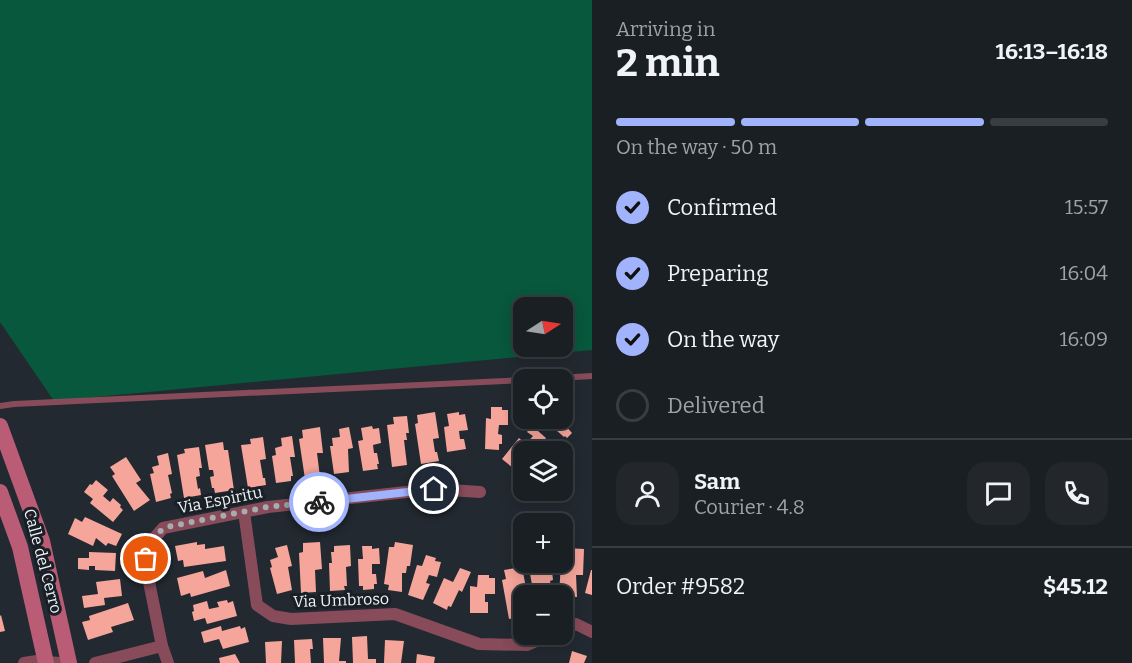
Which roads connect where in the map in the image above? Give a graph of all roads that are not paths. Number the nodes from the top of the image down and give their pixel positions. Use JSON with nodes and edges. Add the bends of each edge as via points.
{"nodes":[{"id":1,"x":592,"y":376,"type":"edge"},
{"id":2,"x":573,"y":377,"type":"edge"},
{"id":3,"x":513,"y":381,"type":"edge"},
{"id":4,"x":0,"y":406,"type":"edge"},
{"id":5,"x":0,"y":426,"type":"edge"},
{"id":6,"x":0,"y":492,"type":"edge"},
{"id":7,"x":480,"y":492,"type":"dead end"},
{"id":8,"x":244,"y":512,"type":"junction"},
{"id":9,"x":573,"y":625,"type":"edge"},
{"id":10,"x":592,"y":632,"type":"edge"},
{"id":11,"x":513,"y":645,"type":"edge"},
{"id":12,"x":162,"y":646,"type":"junction"},
{"id":13,"x":50,"y":662,"type":"edge"},
{"id":14,"x":24,"y":663,"type":"edge"},
{"id":15,"x":69,"y":663,"type":"edge"},
{"id":16,"x":95,"y":663,"type":"edge"},
{"id":17,"x":168,"y":663,"type":"edge"}],
"edges":[{"from":1,"to":2,"type":"lane"},
{"from":3,"to":4,"type":"lane"},
{"from":5,"to":15,"type":"main road","name":"Calle del Cerro","via":[[42,541]]},
{"from":6,"to":13,"type":"main road","name":"Calle del Cerro","via":[[20,547]]},
{"from":7,"to":8,"type":"street","name":"Via Espiritu","via":[[434,489]]},
{"from":8,"to":11,"type":"street","name":"Via Umbroso","via":[[257,605],[273,616],[291,619],[395,614],[479,644]]},
{"from":8,"to":12,"type":"street","name":"Via Espiritu","via":[[167,527],[150,542],[147,572]]},
{"from":9,"to":10,"type":"street"},
{"from":12,"to":16,"type":"street"},
{"from":12,"to":17,"type":"street","name":"Via Espiritu"},
{"from":13,"to":14,"type":"street"}]}
